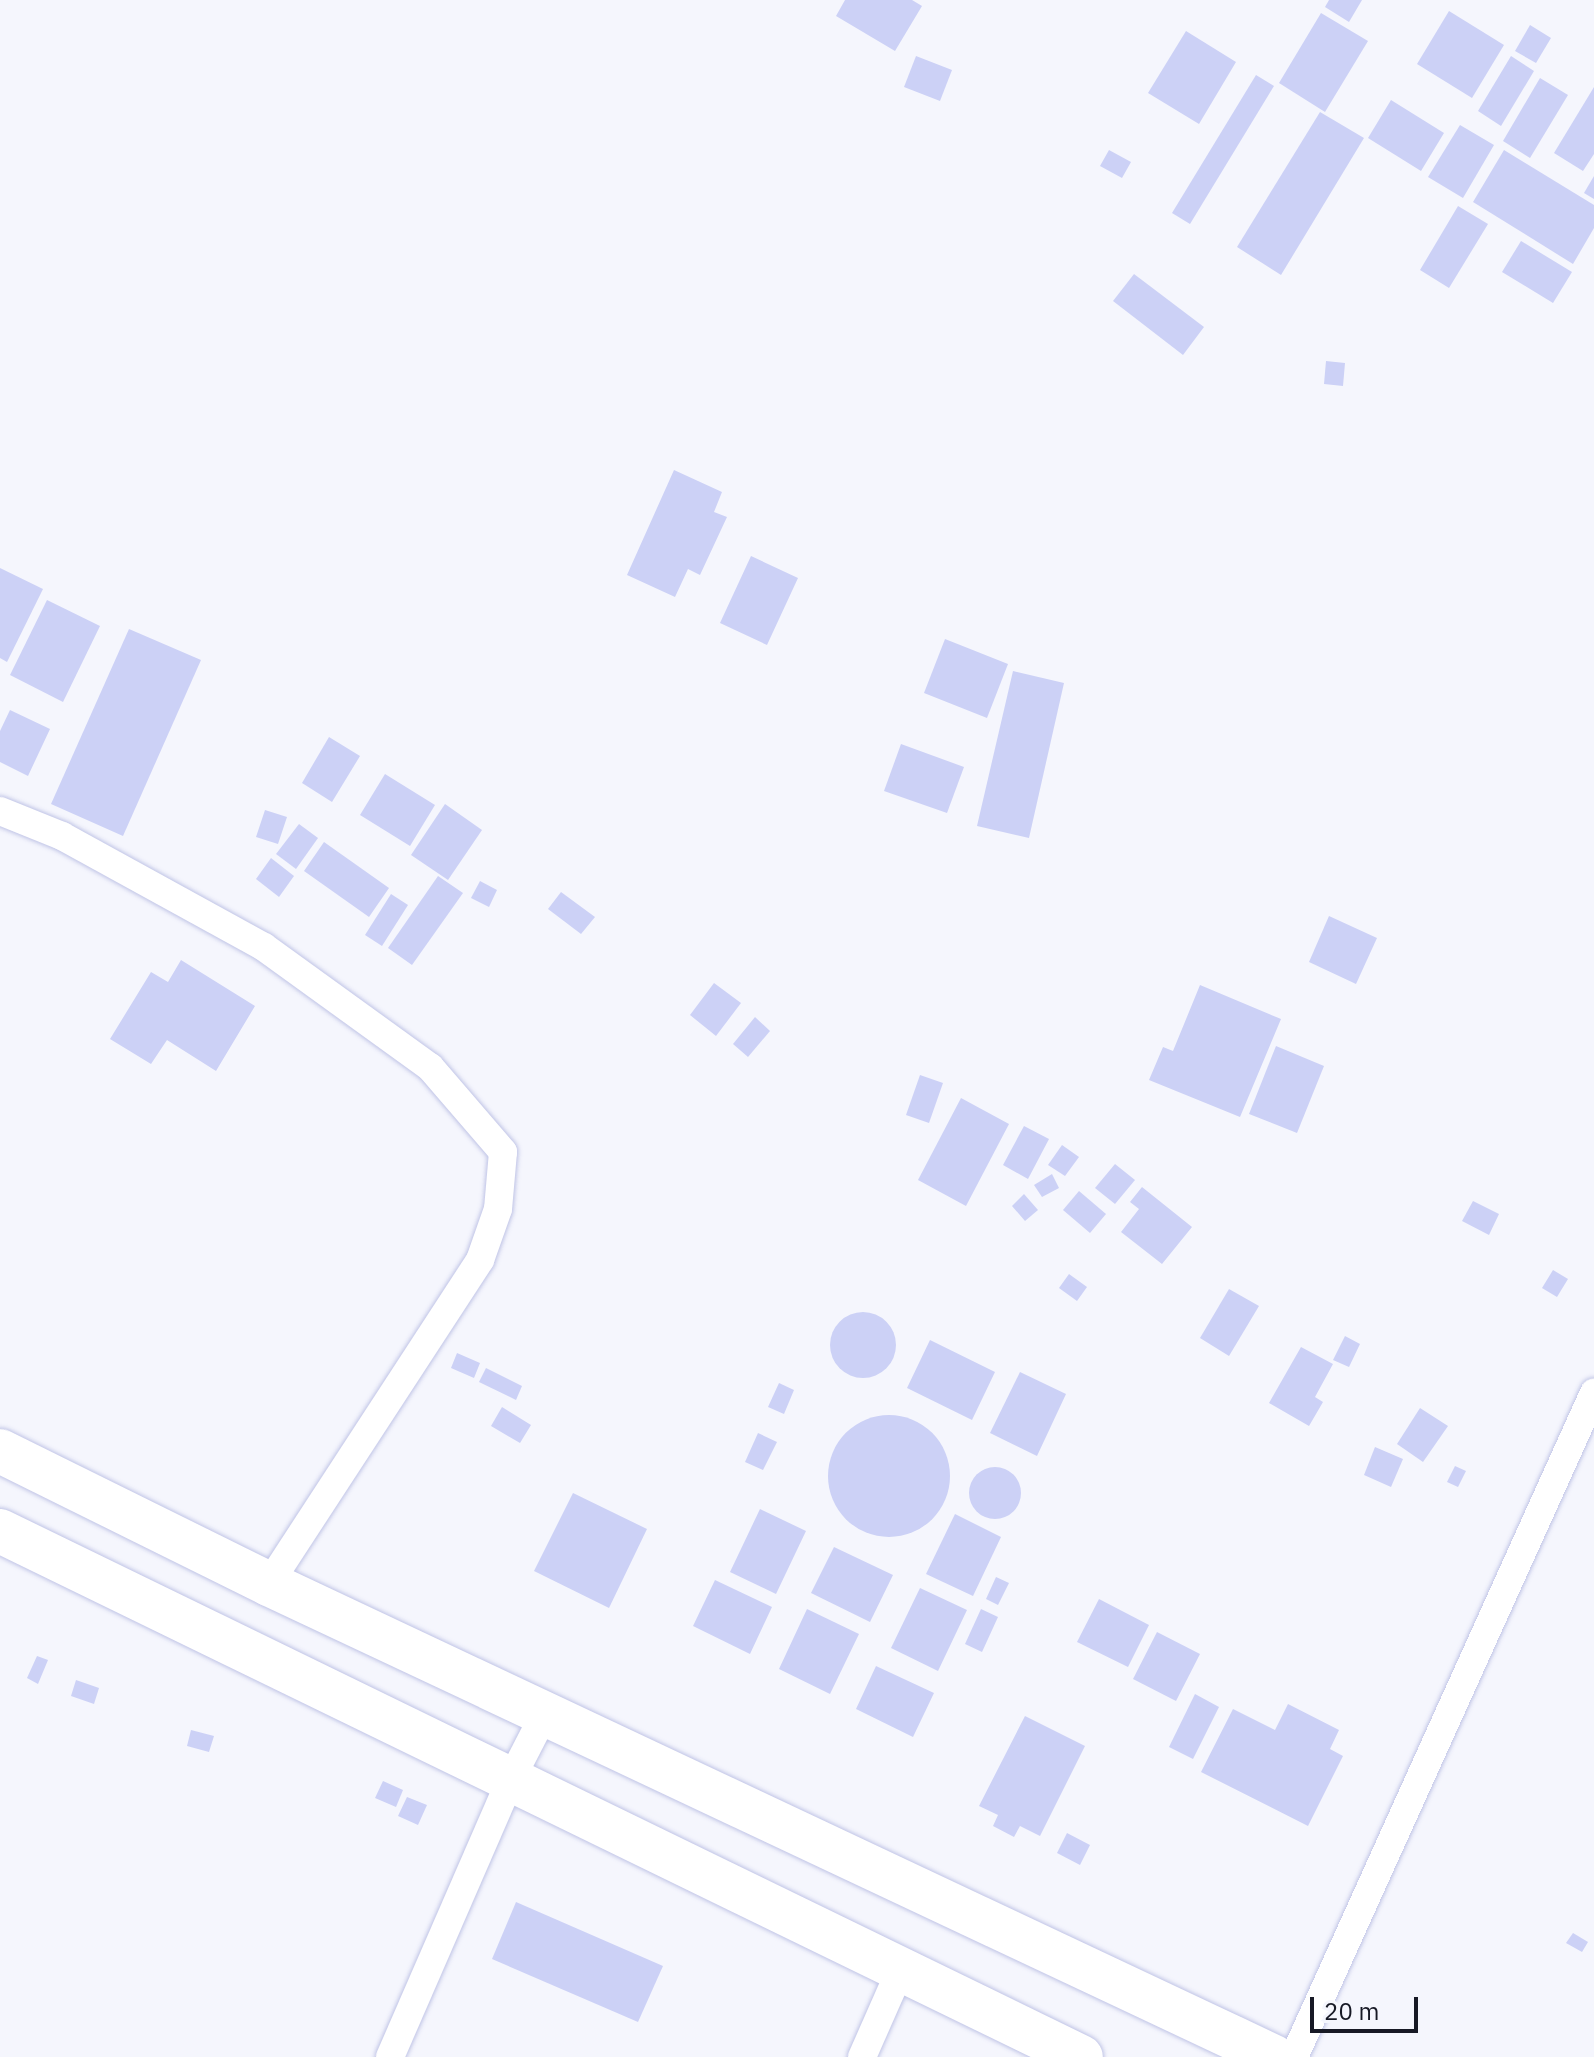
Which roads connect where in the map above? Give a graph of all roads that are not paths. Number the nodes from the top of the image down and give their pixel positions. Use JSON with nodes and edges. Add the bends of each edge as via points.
{"nodes":[{"id":1,"x":0,"y":811,"type":"edge"},
{"id":2,"x":1594,"y":1393,"type":"edge"},
{"id":3,"x":0,"y":1451,"type":"edge"},
{"id":4,"x":0,"y":1531,"type":"edge"},
{"id":5,"x":269,"y":1584,"type":"junction"},
{"id":6,"x":545,"y":1713,"type":"junction"},
{"id":7,"x":509,"y":1783,"type":"junction"},
{"id":8,"x":900,"y":1971,"type":"junction"},
{"id":9,"x":390,"y":2057,"type":"edge"},
{"id":10,"x":862,"y":2057,"type":"edge"},
{"id":11,"x":1081,"y":2057,"type":"edge"},
{"id":12,"x":1274,"y":2057,"type":"edge"},
{"id":13,"x":1294,"y":2057,"type":"edge"}],
"edges":[{"from":1,"to":5,"type":"street","via":[[62,836],[264,947],[430,1067],[503,1152],[498,1209],[480,1260]]},
{"from":2,"to":13,"type":"street"},
{"from":3,"to":5,"type":"highway"},
{"from":4,"to":7,"type":"highway"},
{"from":5,"to":6,"type":"highway"},
{"from":6,"to":7,"type":"street"},
{"from":6,"to":12,"type":"highway"},
{"from":7,"to":8,"type":"highway"},
{"from":7,"to":9,"type":"street"},
{"from":8,"to":10,"type":"street"},
{"from":8,"to":11,"type":"highway"}]}
